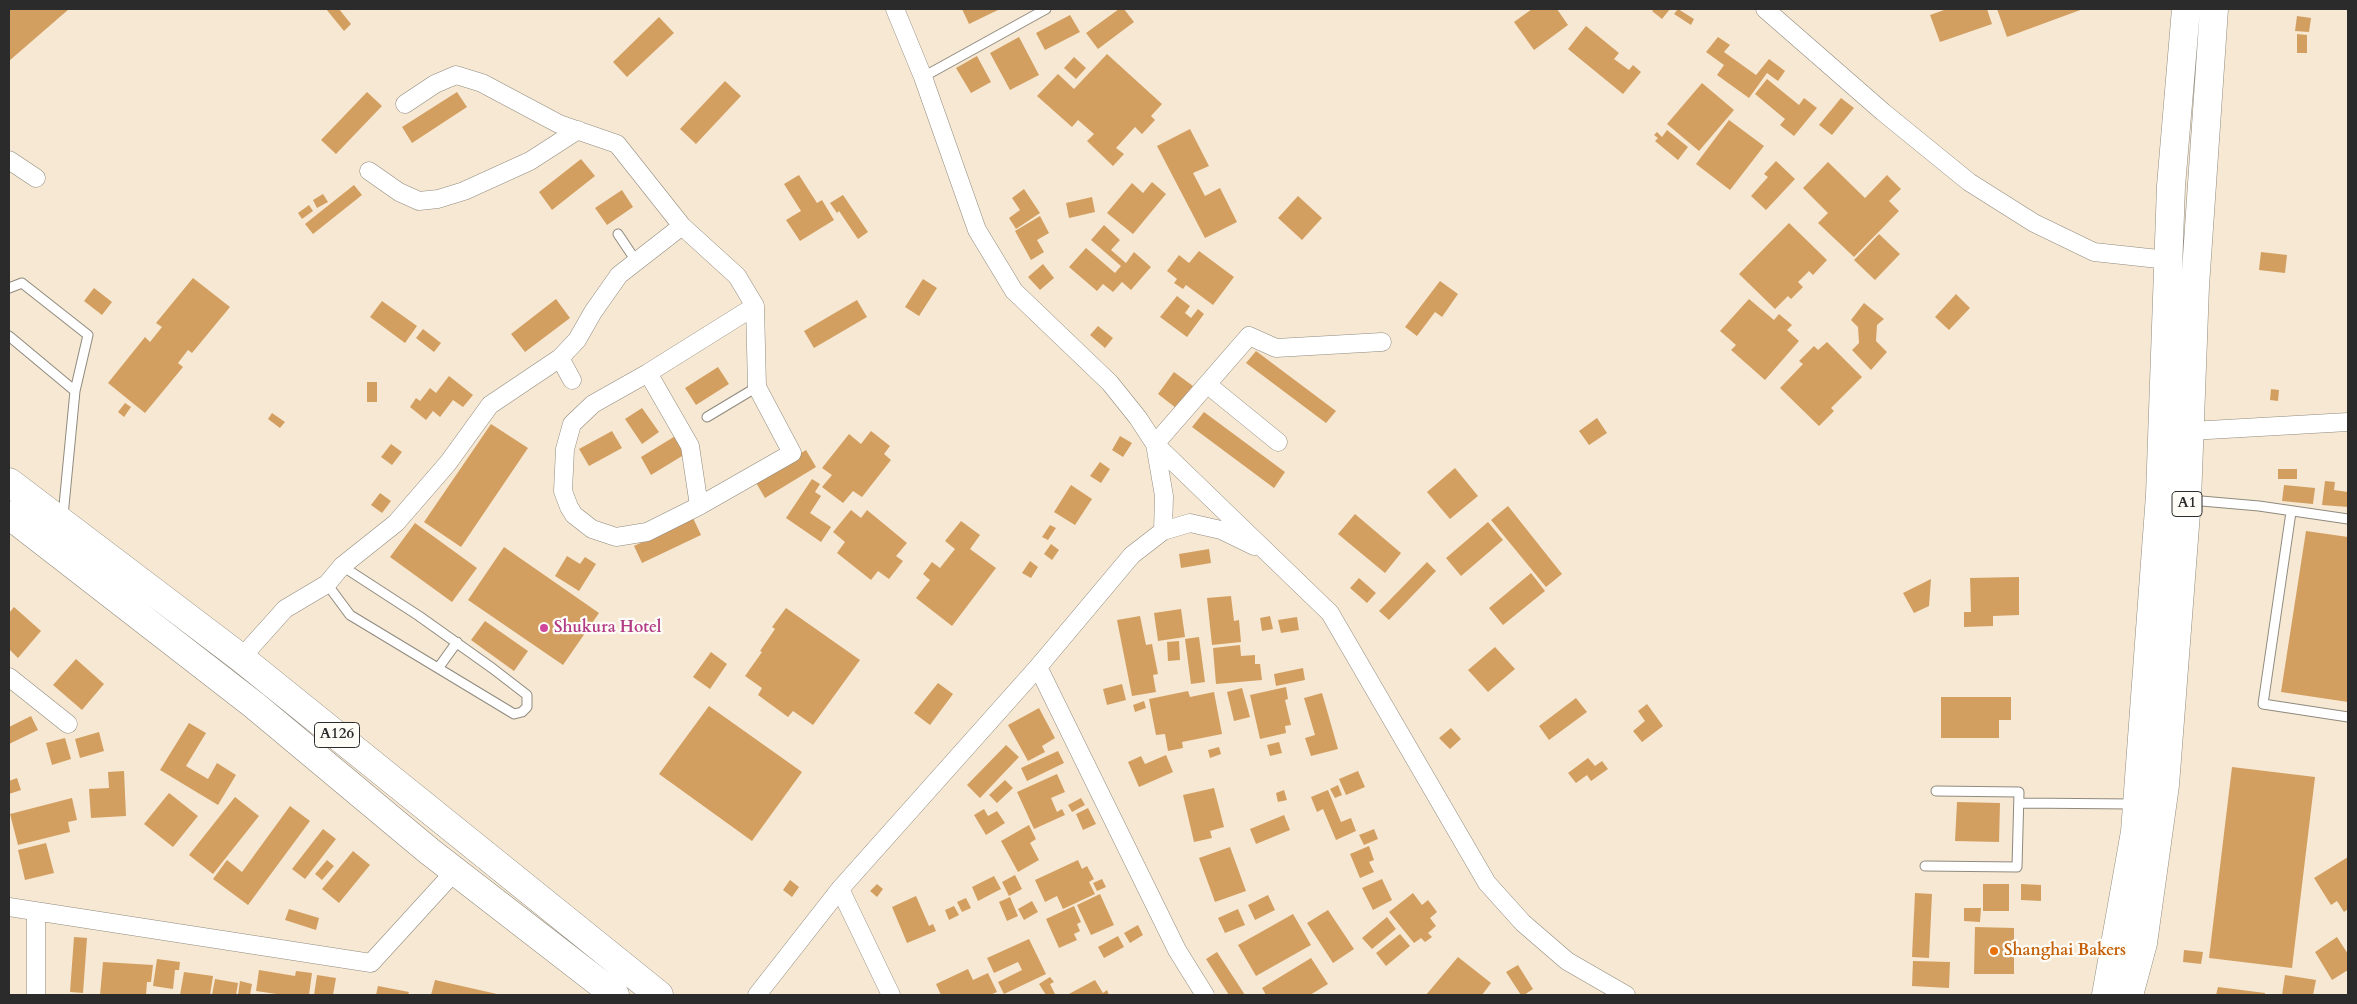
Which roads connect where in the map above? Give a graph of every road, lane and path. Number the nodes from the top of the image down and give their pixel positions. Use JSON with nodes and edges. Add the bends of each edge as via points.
{"nodes":[{"id":1,"x":895,"y":9,"type":"edge"},
{"id":2,"x":1046,"y":9,"type":"edge"},
{"id":3,"x":1765,"y":9,"type":"edge"},
{"id":4,"x":2186,"y":9,"type":"edge"},
{"id":5,"x":2214,"y":9,"type":"edge"},
{"id":6,"x":922,"y":77,"type":"junction"},
{"id":7,"x":405,"y":104,"type":"dead end"},
{"id":8,"x":578,"y":130,"type":"junction"},
{"id":9,"x":9,"y":160,"type":"edge"},
{"id":10,"x":369,"y":171,"type":"dead end"},
{"id":11,"x":36,"y":178,"type":"dead end"},
{"id":12,"x":682,"y":226,"type":"junction"},
{"id":13,"x":618,"y":234,"type":"dead end"},
{"id":14,"x":2168,"y":260,"type":"junction"},
{"id":15,"x":636,"y":261,"type":"junction"},
{"id":16,"x":9,"y":288,"type":"edge"},
{"id":17,"x":755,"y":306,"type":"junction"},
{"id":18,"x":9,"y":336,"type":"edge"},
{"id":19,"x":1382,"y":342,"type":"dead end"},
{"id":20,"x":560,"y":358,"type":"junction"},
{"id":21,"x":648,"y":373,"type":"junction"},
{"id":22,"x":572,"y":380,"type":"dead end"},
{"id":23,"x":1208,"y":385,"type":"junction"},
{"id":24,"x":757,"y":388,"type":"junction"},
{"id":25,"x":75,"y":391,"type":"junction"},
{"id":26,"x":707,"y":416,"type":"dead end"},
{"id":27,"x":2348,"y":422,"type":"edge"},
{"id":28,"x":2190,"y":431,"type":"junction"},
{"id":29,"x":1278,"y":442,"type":"dead end"},
{"id":30,"x":1155,"y":444,"type":"junction"},
{"id":31,"x":9,"y":482,"type":"edge"},
{"id":32,"x":2187,"y":500,"type":"junction"},
{"id":33,"x":700,"y":506,"type":"junction"},
{"id":34,"x":2291,"y":512,"type":"junction"},
{"id":35,"x":9,"y":515,"type":"edge"},
{"id":36,"x":2348,"y":519,"type":"edge"},
{"id":37,"x":62,"y":524,"type":"junction"},
{"id":38,"x":1163,"y":531,"type":"junction"},
{"id":39,"x":1270,"y":554,"type":"junction"},
{"id":40,"x":342,"y":566,"type":"junction"},
{"id":41,"x":327,"y":584,"type":"junction"},
{"id":42,"x":457,"y":642,"type":"junction"},
{"id":43,"x":241,"y":658,"type":"junction"},
{"id":44,"x":439,"y":667,"type":"junction"},
{"id":45,"x":1038,"y":667,"type":"junction"},
{"id":46,"x":9,"y":677,"type":"edge"},
{"id":47,"x":2348,"y":717,"type":"edge"},
{"id":48,"x":68,"y":724,"type":"dead end"},
{"id":49,"x":1936,"y":791,"type":"dead end"},
{"id":50,"x":2019,"y":803,"type":"junction"},
{"id":51,"x":2137,"y":804,"type":"junction"},
{"id":52,"x":1925,"y":866,"type":"dead end"},
{"id":53,"x":455,"y":871,"type":"junction"},
{"id":54,"x":840,"y":889,"type":"junction"},
{"id":55,"x":9,"y":907,"type":"edge"},
{"id":56,"x":36,"y":911,"type":"junction"},
{"id":57,"x":36,"y":995,"type":"edge"},
{"id":58,"x":615,"y":995,"type":"edge"},
{"id":59,"x":659,"y":995,"type":"edge"},
{"id":60,"x":758,"y":995,"type":"edge"},
{"id":61,"x":891,"y":995,"type":"edge"},
{"id":62,"x":1205,"y":995,"type":"edge"},
{"id":63,"x":1626,"y":995,"type":"edge"},
{"id":64,"x":2106,"y":995,"type":"edge"},
{"id":65,"x":2130,"y":995,"type":"edge"}],
"edges":[{"from":1,"to":6,"type":"street"},
{"from":2,"to":6,"type":"lane"},
{"from":3,"to":14,"type":"street","via":[[1969,182],[2034,223],[2094,252]]},
{"from":4,"to":14,"type":"highway","number":"A1"},
{"from":5,"to":28,"type":"highway","number":"A1","via":[[2195,286]]},
{"from":6,"to":30,"type":"street","via":[[977,230],[1014,291],[1110,383]]},
{"from":7,"to":8,"type":"street","via":[[456,74],[482,83],[559,124]]},
{"from":8,"to":10,"type":"street","via":[[530,161],[464,191],[438,199],[419,201],[399,192]]},
{"from":8,"to":12,"type":"street","via":[[617,144]]},
{"from":9,"to":11,"type":"street"},
{"from":12,"to":15,"type":"street"},
{"from":12,"to":17,"type":"street","via":[[738,276]]},
{"from":13,"to":15,"type":"lane"},
{"from":14,"to":51,"type":"highway","number":"A1","via":[[2160,495]]},
{"from":15,"to":20,"type":"street","via":[[619,275],[577,340]]},
{"from":16,"to":25,"type":"lane","via":[[22,283],[88,335]]},
{"from":17,"to":21,"type":"street"},
{"from":17,"to":24,"type":"street"},
{"from":18,"to":25,"type":"lane"},
{"from":19,"to":23,"type":"street","via":[[1276,348],[1249,336]]},
{"from":20,"to":22,"type":"street"},
{"from":20,"to":40,"type":"street","via":[[490,405],[448,463],[396,523]]},
{"from":21,"to":33,"type":"street","via":[[690,446]]},
{"from":21,"to":33,"type":"street","via":[[593,404],[572,424],[566,439],[563,466],[565,500],[582,522],[616,537],[647,532]]},
{"from":23,"to":29,"type":"street"},
{"from":23,"to":30,"type":"street"},
{"from":24,"to":26,"type":"lane"},
{"from":24,"to":33,"type":"street","via":[[792,453]]},
{"from":25,"to":37,"type":"lane"},
{"from":27,"to":28,"type":"street"},
{"from":28,"to":32,"type":"highway","number":"A1"},
{"from":30,"to":38,"type":"street","via":[[1164,496]]},
{"from":30,"to":39,"type":"street"},
{"from":31,"to":37,"type":"highway","number":"A126"},
{"from":32,"to":34,"type":"lane"},
{"from":32,"to":65,"type":"highway","number":"A1","via":[[2166,785],[2142,943]]},
{"from":34,"to":36,"type":"lane"},
{"from":34,"to":47,"type":"lane","via":[[2264,704]]},
{"from":35,"to":53,"type":"highway","number":"A126","via":[[254,705]]},
{"from":37,"to":43,"type":"highway","number":"A126"},
{"from":38,"to":39,"type":"street","via":[[1190,523],[1221,530]]},
{"from":38,"to":45,"type":"street","via":[[1132,555]]},
{"from":39,"to":63,"type":"street","via":[[1330,614],[1488,883],[1523,922],[1567,961]]},
{"from":40,"to":41,"type":"street"},
{"from":40,"to":42,"type":"lane"},
{"from":41,"to":43,"type":"street","via":[[285,609]]},
{"from":41,"to":44,"type":"lane","via":[[350,615]]},
{"from":42,"to":44,"type":"lane"},
{"from":42,"to":44,"type":"lane","via":[[526,695],[527,707],[514,714]]},
{"from":43,"to":59,"type":"highway","number":"A126"},
{"from":45,"to":54,"type":"street"},
{"from":45,"to":62,"type":"street","via":[[1177,950]]},
{"from":46,"to":48,"type":"street"},
{"from":49,"to":50,"type":"lane","via":[[2019,792]]},
{"from":50,"to":51,"type":"lane"},
{"from":50,"to":52,"type":"lane","via":[[2017,867]]},
{"from":51,"to":64,"type":"highway","number":"A1","via":[[2125,898]]},
{"from":53,"to":56,"type":"street","via":[[371,963]]},
{"from":53,"to":58,"type":"highway","number":"A126"},
{"from":54,"to":60,"type":"street"},
{"from":54,"to":61,"type":"street"},
{"from":55,"to":56,"type":"street"},
{"from":56,"to":57,"type":"street"}]}
